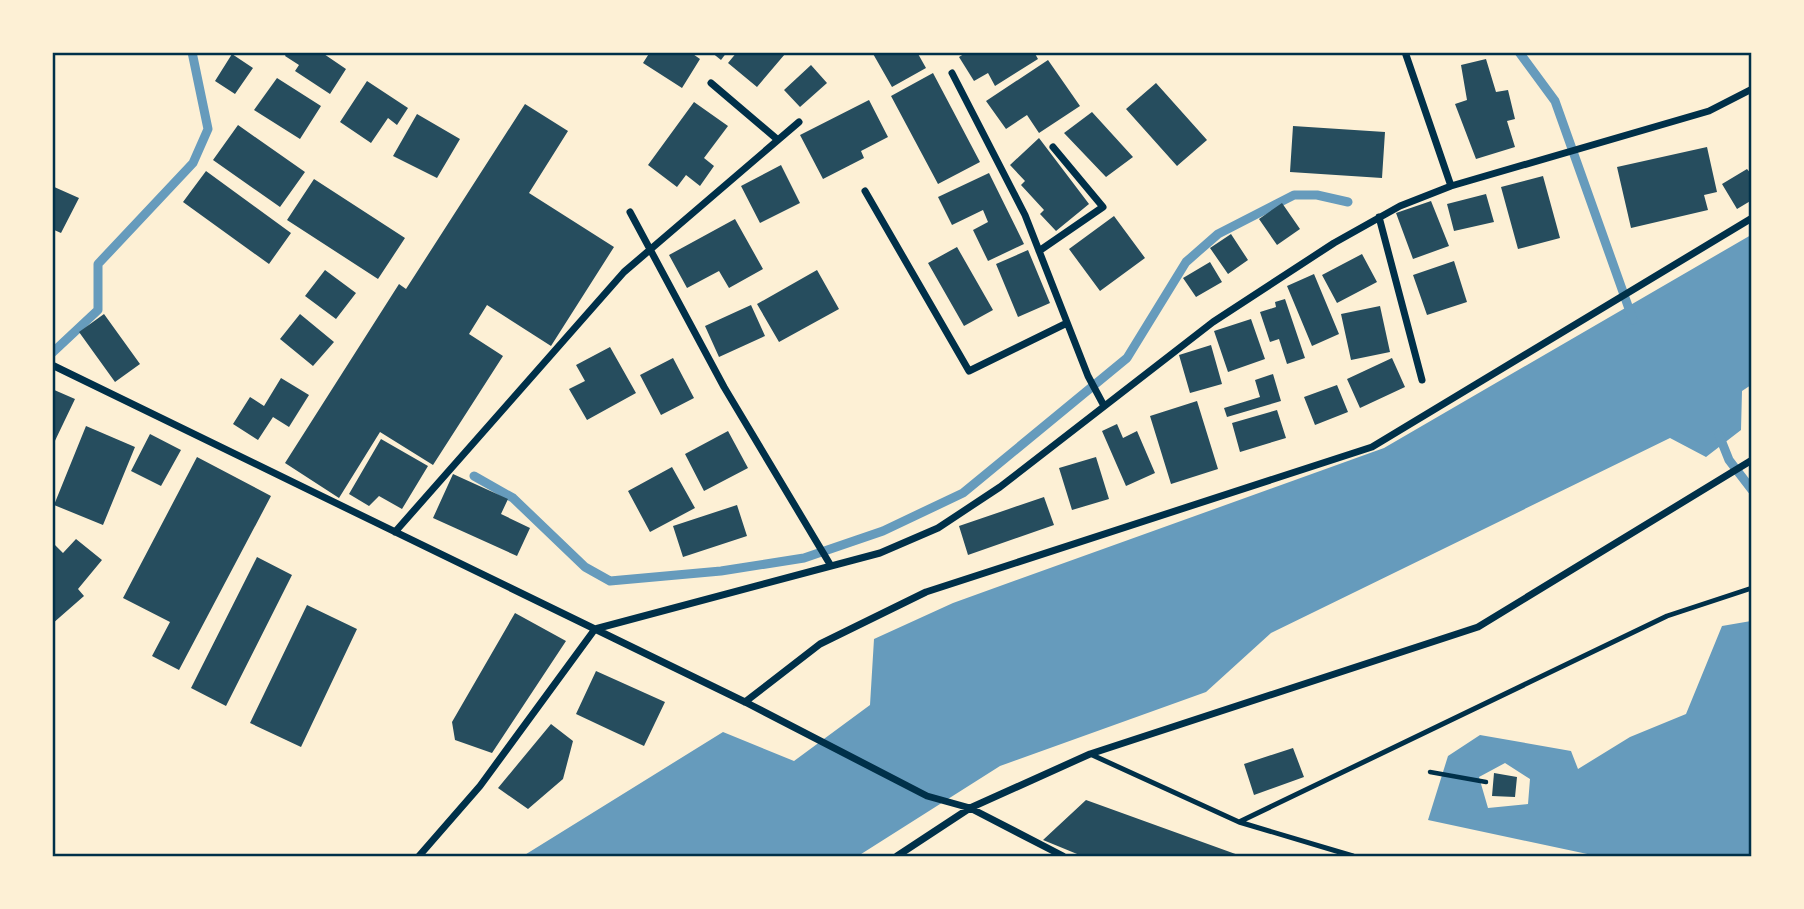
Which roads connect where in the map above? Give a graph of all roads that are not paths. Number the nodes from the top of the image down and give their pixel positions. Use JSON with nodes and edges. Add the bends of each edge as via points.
{"nodes":[{"id":1,"x":1405,"y":52,"type":"edge"},
{"id":2,"x":952,"y":73,"type":"dead end"},
{"id":3,"x":711,"y":83,"type":"dead end"},
{"id":4,"x":1752,"y":89,"type":"edge"},
{"id":5,"x":799,"y":122,"type":"dead end"},
{"id":6,"x":778,"y":140,"type":"junction"},
{"id":7,"x":1054,"y":147,"type":"dead end"},
{"id":8,"x":1451,"y":186,"type":"junction"},
{"id":9,"x":865,"y":191,"type":"dead end"},
{"id":10,"x":630,"y":212,"type":"dead end"},
{"id":11,"x":1379,"y":217,"type":"junction"},
{"id":12,"x":1752,"y":218,"type":"edge"},
{"id":13,"x":650,"y":249,"type":"junction"},
{"id":14,"x":1039,"y":251,"type":"junction"},
{"id":15,"x":1067,"y":323,"type":"junction"},
{"id":16,"x":52,"y":365,"type":"edge"},
{"id":17,"x":1422,"y":380,"type":"dead end"},
{"id":18,"x":1104,"y":404,"type":"junction"},
{"id":19,"x":1752,"y":460,"type":"edge"},
{"id":20,"x":395,"y":532,"type":"junction"},
{"id":21,"x":831,"y":566,"type":"junction"},
{"id":22,"x":1752,"y":588,"type":"edge"},
{"id":23,"x":595,"y":629,"type":"junction"},
{"id":24,"x":745,"y":702,"type":"junction"},
{"id":25,"x":1090,"y":754,"type":"junction"},
{"id":26,"x":971,"y":808,"type":"junction"},
{"id":27,"x":1239,"y":822,"type":"junction"},
{"id":28,"x":419,"y":856,"type":"edge"},
{"id":29,"x":897,"y":856,"type":"edge"},
{"id":30,"x":1063,"y":856,"type":"edge"},
{"id":31,"x":1353,"y":856,"type":"edge"}],
"edges":[{"from":1,"to":8,"type":"street"},
{"from":2,"to":14,"type":"street"},
{"from":3,"to":6,"type":"street"},
{"from":4,"to":8,"type":"street","via":[[1709,111]]},
{"from":5,"to":6,"type":"street"},
{"from":6,"to":13,"type":"street"},
{"from":7,"to":14,"type":"street","via":[[1103,207]]},
{"from":8,"to":11,"type":"street"},
{"from":9,"to":15,"type":"street","via":[[969,372]]},
{"from":10,"to":13,"type":"street"},
{"from":11,"to":17,"type":"street"},
{"from":11,"to":18,"type":"street","via":[[1264,286]]},
{"from":12,"to":24,"type":"street","via":[[1371,447],[926,592],[820,644]]},
{"from":13,"to":20,"type":"street"},
{"from":13,"to":21,"type":"street","via":[[724,387]]},
{"from":14,"to":15,"type":"street"},
{"from":15,"to":18,"type":"street"},
{"from":16,"to":20,"type":"street"},
{"from":18,"to":21,"type":"street","via":[[1000,487],[938,528],[880,553]]},
{"from":19,"to":25,"type":"street","via":[[1478,627]]},
{"from":20,"to":23,"type":"street"},
{"from":21,"to":23,"type":"street"},
{"from":22,"to":27,"type":"lane","via":[[1667,616]]},
{"from":23,"to":24,"type":"street"},
{"from":23,"to":28,"type":"street","via":[[481,786]]},
{"from":24,"to":26,"type":"street","via":[[927,796]]},
{"from":25,"to":26,"type":"street"},
{"from":25,"to":27,"type":"lane"},
{"from":26,"to":29,"type":"street"},
{"from":26,"to":30,"type":"street"},
{"from":27,"to":31,"type":"lane"}]}
